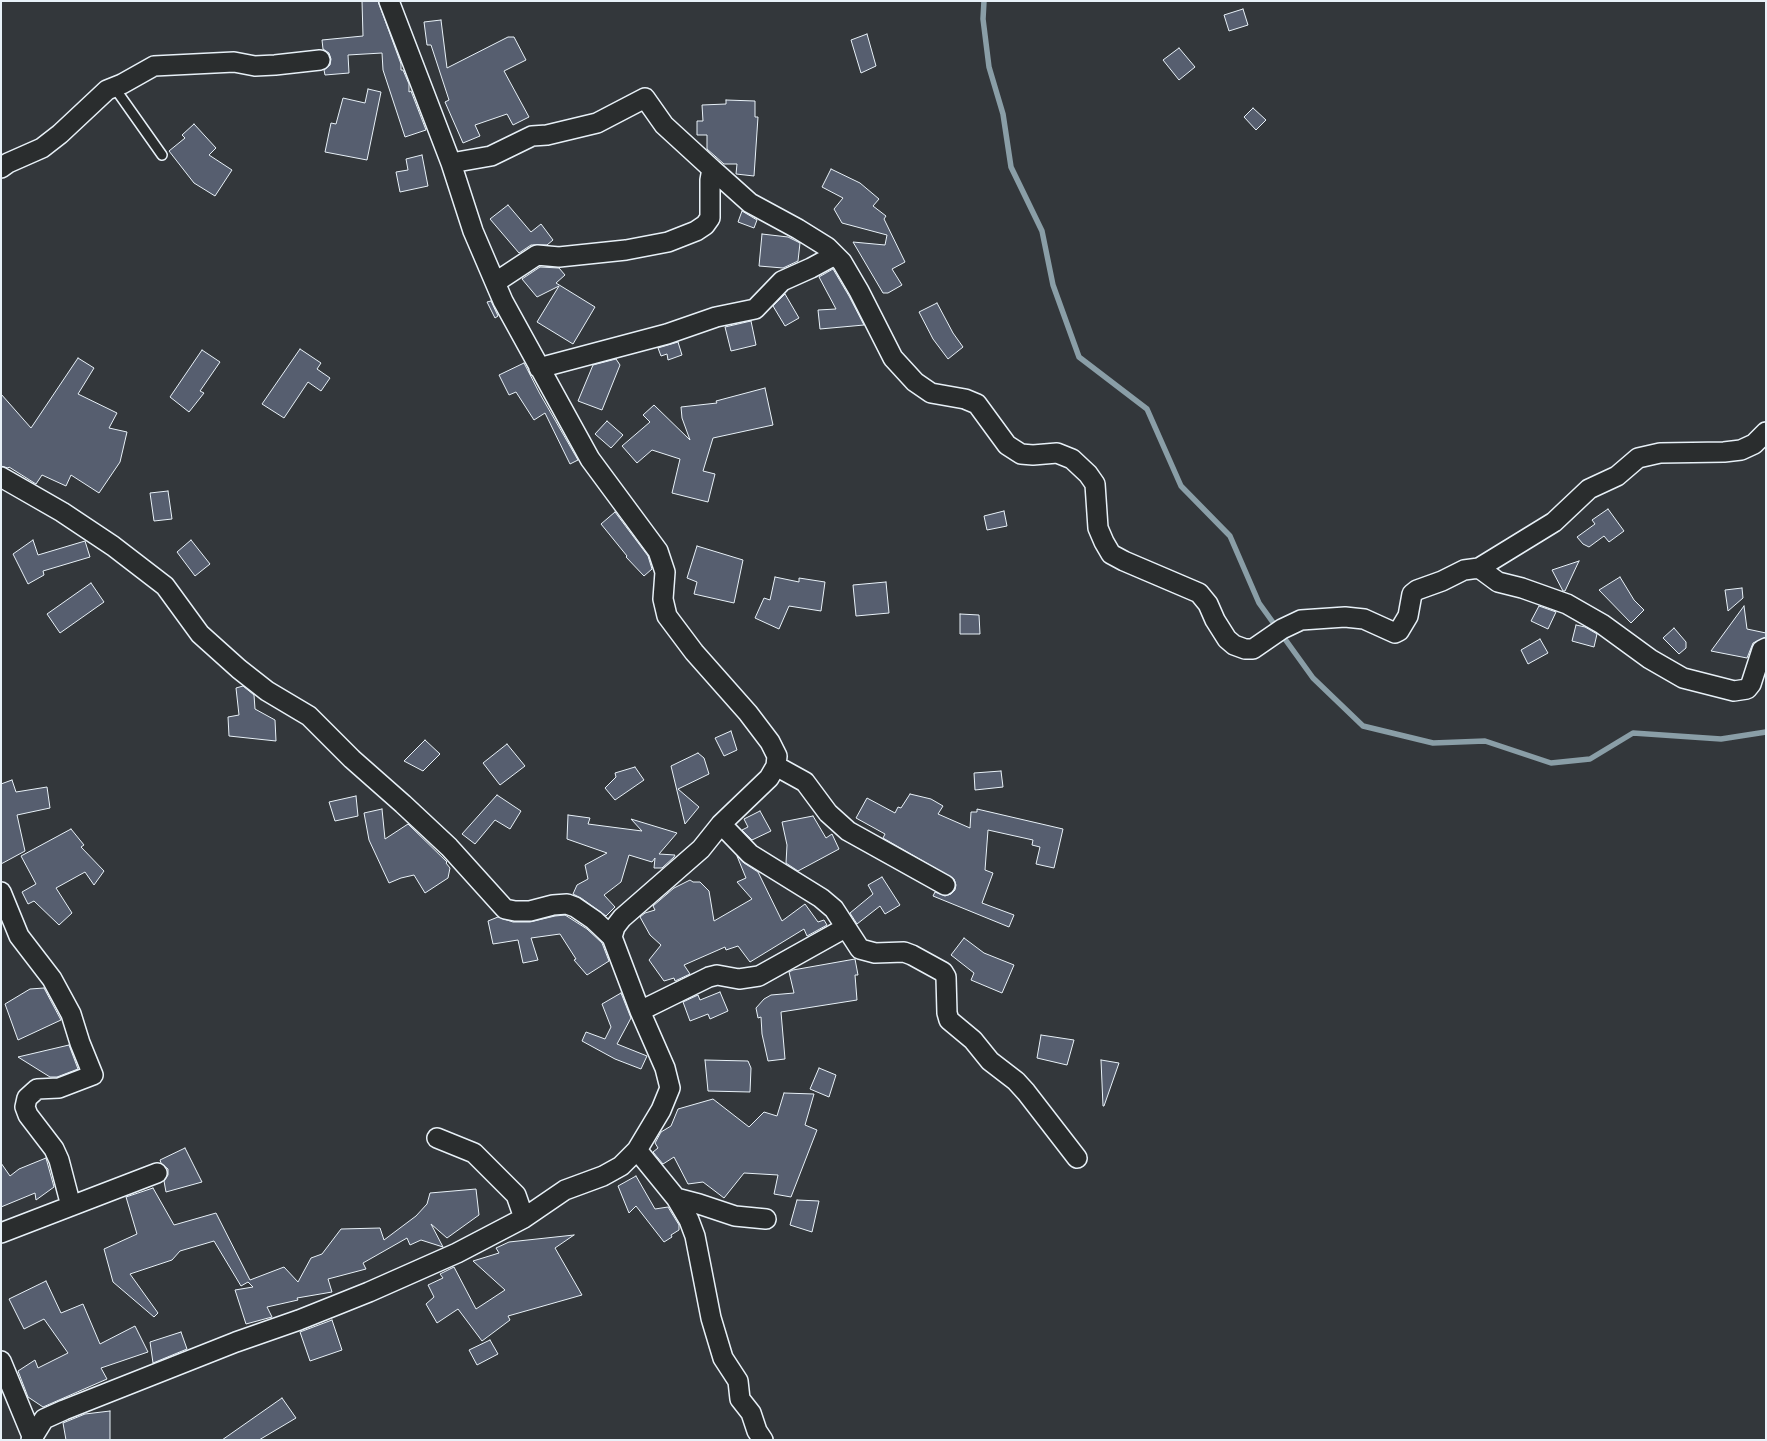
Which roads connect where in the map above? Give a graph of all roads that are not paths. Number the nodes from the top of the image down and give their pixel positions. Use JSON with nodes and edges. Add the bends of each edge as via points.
{"nodes":[{"id":1,"x":389,"y":1,"type":"edge"},
{"id":2,"x":320,"y":60,"type":"dead end"},
{"id":3,"x":114,"y":87,"type":"junction"},
{"id":4,"x":162,"y":155,"type":"dead end"},
{"id":5,"x":451,"y":163,"type":"junction"},
{"id":6,"x":1,"y":168,"type":"edge"},
{"id":7,"x":712,"y":169,"type":"junction"},
{"id":8,"x":835,"y":255,"type":"junction"},
{"id":9,"x":496,"y":282,"type":"junction"},
{"id":10,"x":539,"y":368,"type":"junction"},
{"id":11,"x":1766,"y":432,"type":"edge"},
{"id":12,"x":1,"y":477,"type":"edge"},
{"id":13,"x":1479,"y":568,"type":"junction"},
{"id":14,"x":1766,"y":648,"type":"edge"},
{"id":15,"x":776,"y":766,"type":"junction"},
{"id":16,"x":722,"y":824,"type":"junction"},
{"id":17,"x":945,"y":886,"type":"dead end"},
{"id":18,"x":1,"y":892,"type":"edge"},
{"id":19,"x":846,"y":928,"type":"junction"},
{"id":20,"x":612,"y":937,"type":"junction"},
{"id":21,"x":640,"y":1011,"type":"junction"},
{"id":22,"x":438,"y":1138,"type":"dead end"},
{"id":23,"x":637,"y":1150,"type":"junction"},
{"id":24,"x":1077,"y":1158,"type":"dead end"},
{"id":25,"x":157,"y":1172,"type":"dead end"},
{"id":26,"x":676,"y":1198,"type":"junction"},
{"id":27,"x":71,"y":1206,"type":"junction"},
{"id":28,"x":524,"y":1218,"type":"junction"},
{"id":29,"x":766,"y":1219,"type":"dead end"},
{"id":30,"x":1,"y":1233,"type":"edge"},
{"id":31,"x":1,"y":1361,"type":"edge"},
{"id":32,"x":32,"y":1438,"type":"edge"},
{"id":33,"x":763,"y":1440,"type":"edge"}],
"edges":[{"from":1,"to":5,"type":"street"},
{"from":2,"to":3,"type":"street","via":[[256,66],[234,62],[154,66]]},
{"from":3,"to":4,"type":"lane"},
{"from":3,"to":6,"type":"street","via":[[42,148]]},
{"from":5,"to":7,"type":"street","via":[[491,156],[532,136],[547,136],[597,123],[645,98],[664,125]]},
{"from":5,"to":9,"type":"street","via":[[473,231]]},
{"from":7,"to":8,"type":"street","via":[[750,203],[798,229]]},
{"from":7,"to":9,"type":"street","via":[[710,218],[696,231],[668,242],[626,250],[559,257],[537,255]]},
{"from":8,"to":10,"type":"street","via":[[782,281],[755,309],[716,317],[667,334]]},
{"from":8,"to":13,"type":"street","via":[[859,291],[893,358],[915,382],[931,393],[976,404],[1007,445],[1021,454],[1057,453],[1072,459],[1095,484],[1098,528],[1111,554],[1199,593],[1234,645],[1253,649],[1301,620],[1364,619],[1395,633],[1408,616],[1412,594],[1417,590],[1464,570]]},
{"from":9,"to":10,"type":"street"},
{"from":10,"to":15,"type":"street","via":[[590,459],[658,551],[665,572],[663,600],[666,616],[770,742],[778,756]]},
{"from":11,"to":13,"type":"street","via":[[1754,444],[1741,450],[1660,453],[1638,458],[1617,476],[1588,489],[1554,522]]},
{"from":12,"to":20,"type":"street","via":[[106,541],[165,586],[200,634],[267,691],[309,716],[449,847],[505,909],[530,911],[567,904],[594,920]]},
{"from":13,"to":14,"type":"street","via":[[1498,582],[1567,604],[1683,678],[1734,691],[1747,689],[1762,650]]},
{"from":15,"to":16,"type":"street","via":[[769,778]]},
{"from":15,"to":17,"type":"street","via":[[805,782],[828,813],[848,831]]},
{"from":16,"to":19,"type":"street","via":[[750,854],[821,898],[834,909]]},
{"from":16,"to":20,"type":"street","via":[[701,849],[622,918]]},
{"from":18,"to":27,"type":"street","via":[[19,936],[52,979],[71,1014],[94,1075],[59,1088],[37,1090],[27,1098],[25,1107],[54,1149]]},
{"from":19,"to":21,"type":"street","via":[[759,976],[739,979],[717,975],[709,977]]},
{"from":19,"to":24,"type":"street","via":[[860,949],[912,954],[944,972],[949,1020],[973,1040],[990,1062],[1026,1092]]},
{"from":20,"to":21,"type":"street"},
{"from":21,"to":23,"type":"street","via":[[665,1068],[670,1088]]},
{"from":22,"to":28,"type":"street","via":[[474,1153],[516,1195]]},
{"from":23,"to":26,"type":"street"},
{"from":23,"to":28,"type":"street","via":[[621,1166],[565,1190]]},
{"from":25,"to":27,"type":"street"},
{"from":26,"to":29,"type":"street","via":[[735,1216]]},
{"from":26,"to":33,"type":"street","via":[[695,1236],[711,1318],[724,1358],[738,1381],[740,1399],[752,1413]]},
{"from":27,"to":30,"type":"street"},
{"from":28,"to":32,"type":"street","via":[[457,1253],[369,1292],[64,1410],[44,1419]]},
{"from":31,"to":32,"type":"street"}]}
